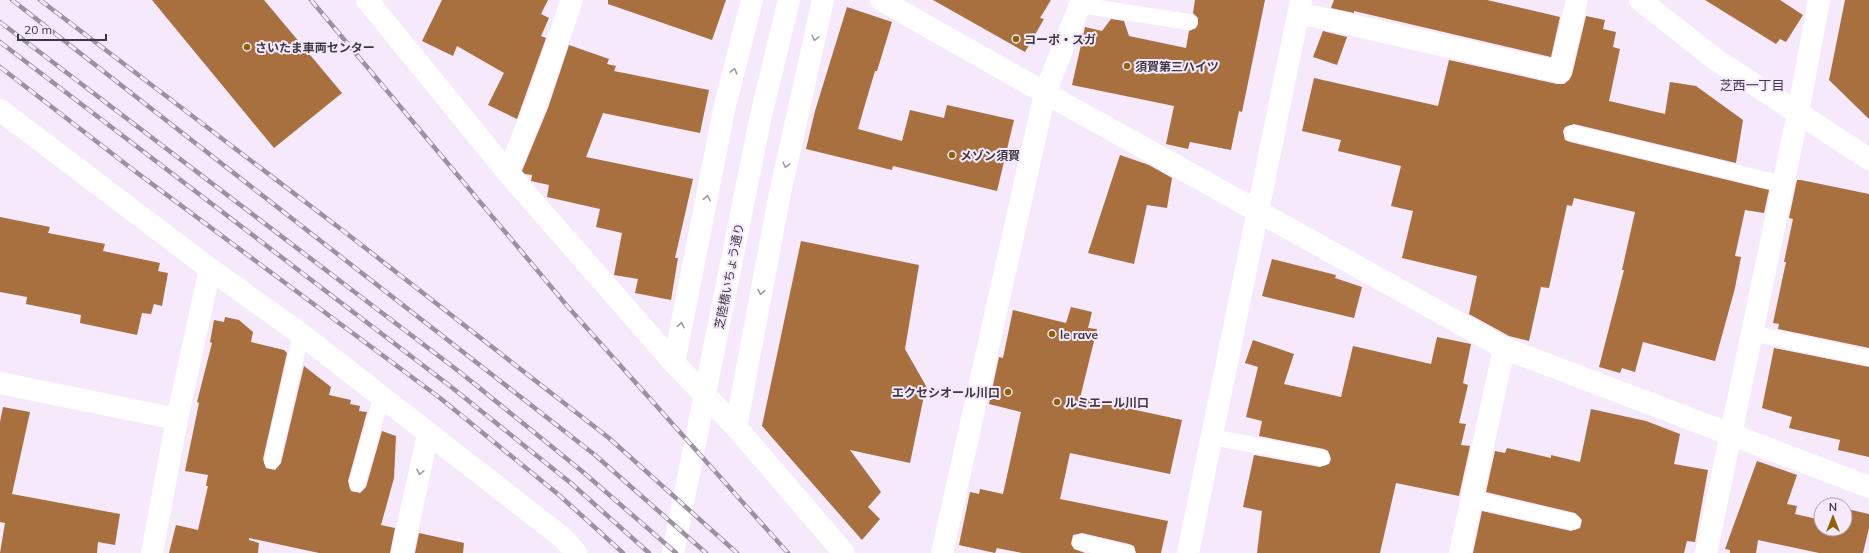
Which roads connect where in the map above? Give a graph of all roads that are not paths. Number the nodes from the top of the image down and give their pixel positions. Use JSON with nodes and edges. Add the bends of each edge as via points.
{"nodes":[{"id":1,"x":366,"y":0,"type":"edge"},
{"id":2,"x":572,"y":0,"type":"edge"},
{"id":3,"x":752,"y":0,"type":"edge"},
{"id":4,"x":789,"y":0,"type":"edge"},
{"id":5,"x":823,"y":0,"type":"edge"},
{"id":6,"x":881,"y":0,"type":"edge"},
{"id":7,"x":1577,"y":0,"type":"edge"},
{"id":8,"x":1640,"y":0,"type":"edge"},
{"id":9,"x":1818,"y":0,"type":"edge"},
{"id":10,"x":1081,"y":3,"type":"edge"},
{"id":11,"x":1300,"y":6,"type":"edge"},
{"id":12,"x":1189,"y":22,"type":"dead end"},
{"id":13,"x":1045,"y":93,"type":"junction"},
{"id":14,"x":0,"y":110,"type":"edge"},
{"id":15,"x":1798,"y":112,"type":"junction"},
{"id":16,"x":1572,"y":133,"type":"dead end"},
{"id":17,"x":1869,"y":159,"type":"edge"},
{"id":18,"x":508,"y":173,"type":"junction"},
{"id":19,"x":1783,"y":184,"type":"junction"},
{"id":20,"x":1258,"y":211,"type":"junction"},
{"id":21,"x":210,"y":269,"type":"junction"},
{"id":22,"x":1751,"y":333,"type":"junction"},
{"id":23,"x":301,"y":334,"type":"junction"},
{"id":24,"x":1504,"y":348,"type":"junction"},
{"id":25,"x":1869,"y":358,"type":"edge"},
{"id":26,"x":674,"y":364,"type":"junction"},
{"id":27,"x":0,"y":383,"type":"edge"},
{"id":28,"x":382,"y":395,"type":"junction"},
{"id":29,"x":177,"y":419,"type":"junction"},
{"id":30,"x":736,"y":427,"type":"junction"},
{"id":31,"x":428,"y":434,"type":"junction"},
{"id":32,"x":1730,"y":435,"type":"junction"},
{"id":33,"x":1212,"y":438,"type":"junction"},
{"id":34,"x":1322,"y":458,"type":"dead end"},
{"id":35,"x":272,"y":461,"type":"dead end"},
{"id":36,"x":357,"y":484,"type":"dead end"},
{"id":37,"x":1869,"y":487,"type":"edge"},
{"id":38,"x":1472,"y":499,"type":"junction"},
{"id":39,"x":1573,"y":522,"type":"dead end"},
{"id":40,"x":1080,"y":542,"type":"dead end"},
{"id":41,"x":152,"y":553,"type":"edge"},
{"id":42,"x":402,"y":553,"type":"edge"},
{"id":43,"x":576,"y":553,"type":"edge"},
{"id":44,"x":673,"y":553,"type":"edge"},
{"id":45,"x":844,"y":553,"type":"edge"},
{"id":46,"x":942,"y":553,"type":"edge"},
{"id":47,"x":1128,"y":553,"type":"edge"},
{"id":48,"x":1188,"y":553,"type":"edge"},
{"id":49,"x":1460,"y":553,"type":"edge"},
{"id":50,"x":1706,"y":553,"type":"edge"}],
"edges":[{"from":1,"to":18,"type":"street"},
{"from":2,"to":18,"type":"street","via":[[536,104]]},
{"from":26,"to":3,"type":"street","one_way":true,"via":[[725,105]]},
{"from":4,"to":44,"type":"street","name":"芝陸橋いちょう通り","via":[[761,115]]},
{"from":5,"to":30,"type":"street","one_way":true,"via":[[779,198]]},
{"from":6,"to":13,"type":"street"},
{"from":7,"to":11,"type":"street","via":[[1560,72]]},
{"from":8,"to":15,"type":"street","via":[[1715,59]]},
{"from":9,"to":15,"type":"street"},
{"from":10,"to":12,"type":"lane"},
{"from":10,"to":13,"type":"street"},
{"from":11,"to":20,"type":"street"},
{"from":13,"to":20,"type":"street"},
{"from":13,"to":46,"type":"street"},
{"from":14,"to":21,"type":"street"},
{"from":15,"to":17,"type":"street"},
{"from":15,"to":19,"type":"street"},
{"from":16,"to":19,"type":"lane"},
{"from":18,"to":26,"type":"street"},
{"from":19,"to":22,"type":"street"},
{"from":20,"to":24,"type":"street"},
{"from":20,"to":33,"type":"street"},
{"from":21,"to":23,"type":"street"},
{"from":21,"to":29,"type":"street"},
{"from":22,"to":25,"type":"lane"},
{"from":22,"to":32,"type":"street"},
{"from":23,"to":28,"type":"street"},
{"from":23,"to":35,"type":"lane"},
{"from":24,"to":32,"type":"street"},
{"from":24,"to":38,"type":"street"},
{"from":26,"to":30,"type":"street"},
{"from":27,"to":29,"type":"street"},
{"from":28,"to":31,"type":"street"},
{"from":28,"to":36,"type":"lane"},
{"from":29,"to":41,"type":"street"},
{"from":30,"to":45,"type":"street"},
{"from":31,"to":42,"type":"street","one_way":true},
{"from":31,"to":43,"type":"street","via":[[563,538]]},
{"from":32,"to":37,"type":"street"},
{"from":32,"to":50,"type":"street"},
{"from":33,"to":34,"type":"lane"},
{"from":33,"to":48,"type":"street"},
{"from":38,"to":39,"type":"lane"},
{"from":38,"to":49,"type":"street"},
{"from":40,"to":47,"type":"lane"}]}
